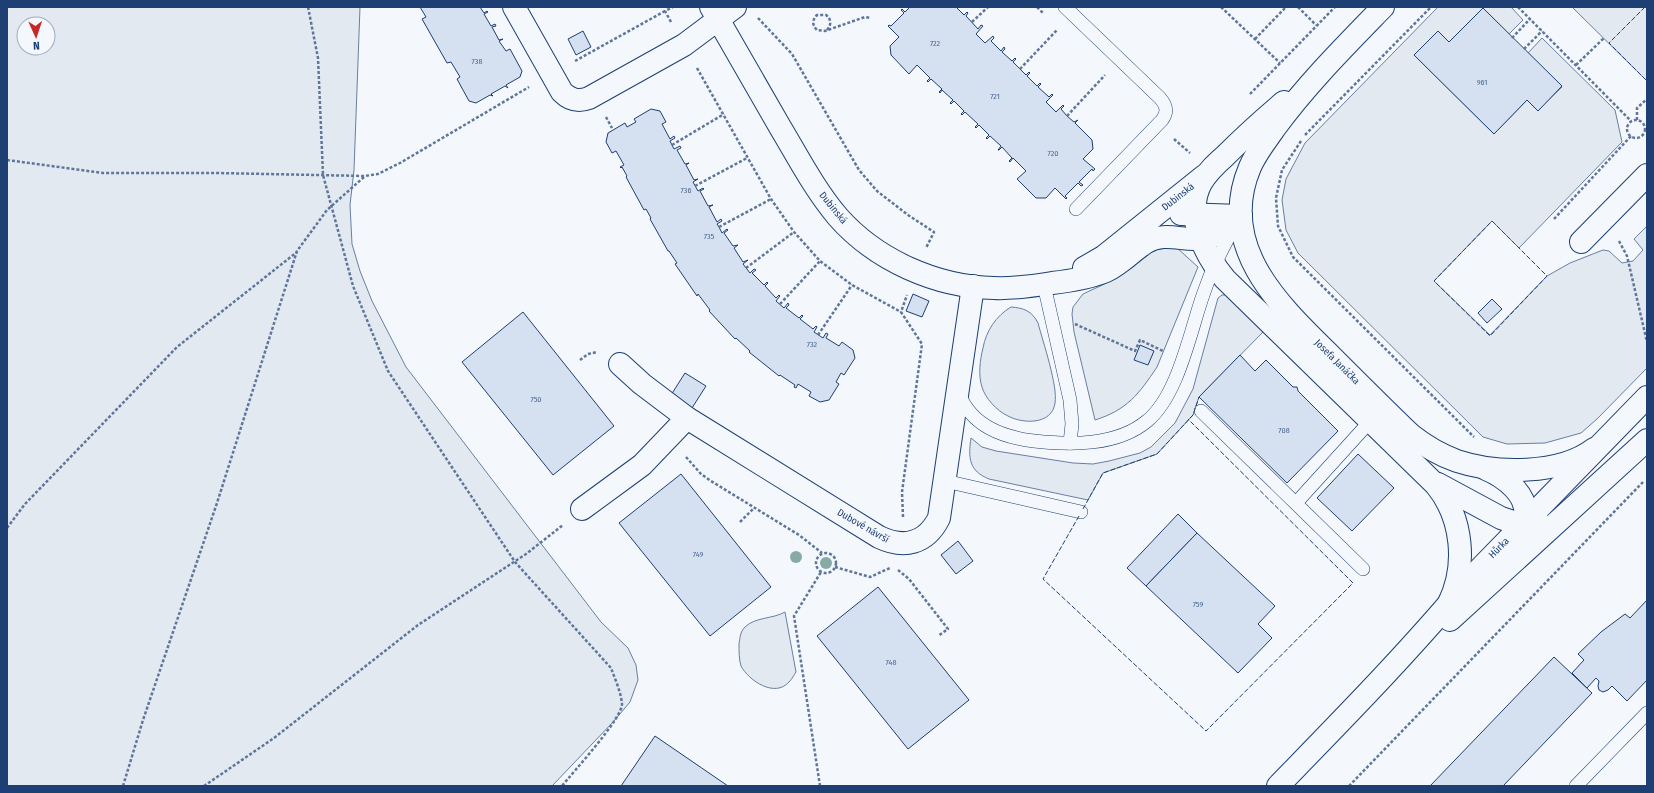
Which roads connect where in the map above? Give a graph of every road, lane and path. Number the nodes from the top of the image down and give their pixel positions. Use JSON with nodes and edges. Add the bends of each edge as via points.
{"nodes":[{"id":1,"x":308,"y":7,"type":"edge"},
{"id":2,"x":514,"y":7,"type":"edge"},
{"id":3,"x":673,"y":7,"type":"edge"},
{"id":4,"x":988,"y":7,"type":"edge"},
{"id":5,"x":1065,"y":7,"type":"edge"},
{"id":6,"x":1221,"y":7,"type":"edge"},
{"id":7,"x":1286,"y":7,"type":"edge"},
{"id":8,"x":1298,"y":7,"type":"edge"},
{"id":9,"x":1335,"y":7,"type":"edge"},
{"id":10,"x":1384,"y":7,"type":"edge"},
{"id":11,"x":1431,"y":7,"type":"edge"},
{"id":12,"x":1518,"y":7,"type":"edge"},
{"id":13,"x":665,"y":11,"type":"junction"},
{"id":14,"x":721,"y":11,"type":"edge"},
{"id":15,"x":756,"y":15,"type":"dead end"},
{"id":16,"x":871,"y":18,"type":"dead end"},
{"id":17,"x":1530,"y":19,"type":"junction"},
{"id":18,"x":972,"y":22,"type":"dead end"},
{"id":19,"x":1316,"y":26,"type":"junction"},
{"id":20,"x":1058,"y":28,"type":"dead end"},
{"id":21,"x":827,"y":30,"type":"junction"},
{"id":22,"x":1542,"y":31,"type":"junction"},
{"id":23,"x":1512,"y":38,"type":"dead end"},
{"id":24,"x":1604,"y":38,"type":"dead end"},
{"id":25,"x":1254,"y":39,"type":"junction"},
{"id":26,"x":684,"y":44,"type":"junction"},
{"id":27,"x":1343,"y":49,"type":"junction"},
{"id":28,"x":1524,"y":49,"type":"dead end"},
{"id":29,"x":1280,"y":63,"type":"junction"},
{"id":30,"x":1576,"y":65,"type":"junction"},
{"id":31,"x":1020,"y":69,"type":"dead end"},
{"id":32,"x":552,"y":74,"type":"junction"},
{"id":33,"x":1106,"y":75,"type":"dead end"},
{"id":34,"x":1247,"y":97,"type":"dead end"},
{"id":35,"x":1647,"y":99,"type":"edge"},
{"id":36,"x":724,"y":114,"type":"junction"},
{"id":37,"x":1067,"y":116,"type":"dead end"},
{"id":38,"x":1637,"y":120,"type":"junction"},
{"id":39,"x":1632,"y":121,"type":"junction"},
{"id":40,"x":1646,"y":128,"type":"edge"},
{"id":41,"x":1631,"y":136,"type":"junction"},
{"id":42,"x":672,"y":145,"type":"dead end"},
{"id":43,"x":747,"y":158,"type":"junction"},
{"id":44,"x":7,"y":160,"type":"edge"},
{"id":45,"x":1207,"y":174,"type":"junction"},
{"id":46,"x":324,"y":175,"type":"junction"},
{"id":47,"x":1647,"y":175,"type":"edge"},
{"id":48,"x":365,"y":176,"type":"junction"},
{"id":49,"x":695,"y":186,"type":"dead end"},
{"id":50,"x":770,"y":199,"type":"junction"},
{"id":51,"x":332,"y":206,"type":"junction"},
{"id":52,"x":1076,"y":209,"type":"dead end"},
{"id":53,"x":1196,"y":214,"type":"junction"},
{"id":54,"x":1241,"y":216,"type":"junction"},
{"id":55,"x":1607,"y":216,"type":"junction"},
{"id":56,"x":1554,"y":219,"type":"dead end"},
{"id":57,"x":1149,"y":220,"type":"junction"},
{"id":58,"x":719,"y":227,"type":"dead end"},
{"id":59,"x":794,"y":232,"type":"junction"},
{"id":60,"x":1201,"y":238,"type":"junction"},
{"id":61,"x":1582,"y":242,"type":"dead end"},
{"id":62,"x":297,"y":251,"type":"junction"},
{"id":63,"x":931,"y":252,"type":"dead end"},
{"id":64,"x":820,"y":261,"type":"junction"},
{"id":65,"x":1214,"y":266,"type":"junction"},
{"id":66,"x":746,"y":268,"type":"dead end"},
{"id":67,"x":916,"y":271,"type":"junction"},
{"id":68,"x":1044,"y":285,"type":"junction"},
{"id":69,"x":852,"y":286,"type":"junction"},
{"id":70,"x":973,"y":286,"type":"junction"},
{"id":71,"x":780,"y":304,"type":"dead end"},
{"id":72,"x":901,"y":312,"type":"junction"},
{"id":73,"x":1053,"y":322,"type":"junction"},
{"id":74,"x":818,"y":335,"type":"dead end"},
{"id":75,"x":1647,"y":342,"type":"edge"},
{"id":76,"x":1182,"y":359,"type":"junction"},
{"id":77,"x":620,"y":364,"type":"dead end"},
{"id":78,"x":958,"y":393,"type":"junction"},
{"id":79,"x":1646,"y":398,"type":"edge"},
{"id":80,"x":1202,"y":411,"type":"dead end"},
{"id":81,"x":1377,"y":415,"type":"junction"},
{"id":82,"x":687,"y":418,"type":"junction"},
{"id":83,"x":668,"y":438,"type":"junction"},
{"id":84,"x":1480,"y":440,"type":"dead end"},
{"id":85,"x":1647,"y":440,"type":"edge"},
{"id":86,"x":1603,"y":442,"type":"junction"},
{"id":87,"x":1070,"y":443,"type":"junction"},
{"id":88,"x":1478,"y":466,"type":"junction"},
{"id":89,"x":1427,"y":476,"type":"junction"},
{"id":90,"x":1647,"y":478,"type":"edge"},
{"id":91,"x":946,"y":481,"type":"junction"},
{"id":92,"x":1296,"y":503,"type":"junction"},
{"id":93,"x":754,"y":508,"type":"junction"},
{"id":94,"x":1573,"y":508,"type":"junction"},
{"id":95,"x":582,"y":509,"type":"joint"},
{"id":96,"x":1081,"y":512,"type":"dead end"},
{"id":97,"x":740,"y":522,"type":"dead end"},
{"id":98,"x":1523,"y":524,"type":"junction"},
{"id":99,"x":7,"y":528,"type":"edge"},
{"id":100,"x":904,"y":544,"type":"junction"},
{"id":101,"x":822,"y":553,"type":"junction"},
{"id":102,"x":515,"y":562,"type":"junction"},
{"id":103,"x":834,"y":567,"type":"junction"},
{"id":104,"x":1363,"y":569,"type":"dead end"},
{"id":105,"x":821,"y":572,"type":"junction"},
{"id":106,"x":1494,"y":581,"type":"junction"},
{"id":107,"x":1448,"y":605,"type":"junction"},
{"id":108,"x":938,"y":636,"type":"dead end"},
{"id":109,"x":1357,"y":704,"type":"junction"},
{"id":110,"x":1647,"y":713,"type":"edge"},
{"id":111,"x":123,"y":786,"type":"edge"},
{"id":112,"x":204,"y":786,"type":"edge"},
{"id":113,"x":562,"y":786,"type":"edge"},
{"id":114,"x":820,"y":786,"type":"edge"},
{"id":115,"x":1278,"y":786,"type":"edge"},
{"id":116,"x":1349,"y":786,"type":"edge"},
{"id":117,"x":1576,"y":786,"type":"edge"}],
"edges":[{"from":1,"to":46,"type":"path","via":[[318,58]]},
{"from":2,"to":32,"type":"street"},
{"from":3,"to":13,"type":"path"},
{"from":4,"to":18,"type":"path"},
{"from":5,"to":52,"type":"lane","via":[[1160,98],[1166,109],[1162,120]]},
{"from":6,"to":25,"type":"path"},
{"from":7,"to":25,"type":"path"},
{"from":8,"to":19,"type":"path"},
{"from":9,"to":19,"type":"path"},
{"from":10,"to":27,"type":"street","name":"Josefa Janáčka"},
{"from":11,"to":84,"type":"path","via":[[1303,136],[1282,170],[1276,198],[1278,226],[1292,256],[1474,438]]},
{"from":12,"to":17,"type":"path"},
{"from":13,"to":26,"type":"path"},
{"from":13,"to":32,"type":"path"},
{"from":14,"to":26,"type":"street"},
{"from":14,"to":67,"type":"street","name":"Dubinská","via":[[807,173],[826,202],[854,232],[877,251]]},
{"from":15,"to":63,"type":"path","via":[[792,54],[859,170],[877,191],[934,232],[925,250]]},
{"from":16,"to":21,"type":"path","via":[[866,17]]},
{"from":17,"to":22,"type":"path"},
{"from":17,"to":23,"type":"path"},
{"from":19,"to":29,"type":"path"},
{"from":20,"to":31,"type":"path"},
{"from":21,"to":21,"type":"path","via":[[822,32],[815,28],[813,23],[817,15],[823,14],[830,19]]},
{"from":22,"to":28,"type":"path"},
{"from":22,"to":30,"type":"path"},
{"from":24,"to":30,"type":"path"},
{"from":25,"to":29,"type":"path"},
{"from":26,"to":32,"type":"street","via":[[584,100],[567,97]]},
{"from":26,"to":36,"type":"path"},
{"from":27,"to":45,"type":"street","name":"Josefa Janáčka","via":[[1248,133]]},
{"from":27,"to":54,"type":"street","name":"Josefa Janáčka","via":[[1298,98],[1258,151],[1246,178]]},
{"from":29,"to":34,"type":"path"},
{"from":30,"to":39,"type":"path"},
{"from":32,"to":48,"type":"path","via":[[400,163],[378,174]]},
{"from":33,"to":37,"type":"path"},
{"from":35,"to":38,"type":"path","via":[[1637,108]]},
{"from":36,"to":42,"type":"path"},
{"from":36,"to":43,"type":"path"},
{"from":38,"to":39,"type":"path"},
{"from":38,"to":40,"type":"path"},
{"from":39,"to":41,"type":"path","via":[[1627,128]]},
{"from":40,"to":41,"type":"path","via":[[1642,135]]},
{"from":41,"to":56,"type":"path"},
{"from":43,"to":49,"type":"path"},
{"from":43,"to":50,"type":"path"},
{"from":44,"to":46,"type":"path","via":[[103,173]]},
{"from":45,"to":53,"type":"street","name":"Josefa Janáčka","via":[[1198,190]]},
{"from":45,"to":57,"type":"street","name":"Dubinská"},
{"from":46,"to":48,"type":"path"},
{"from":46,"to":51,"type":"path"},
{"from":47,"to":55,"type":"street"},
{"from":48,"to":51,"type":"path"},
{"from":50,"to":58,"type":"path"},
{"from":50,"to":59,"type":"path"},
{"from":51,"to":62,"type":"path"},
{"from":51,"to":102,"type":"path","via":[[353,286],[388,371]]},
{"from":53,"to":54,"type":"street"},
{"from":53,"to":57,"type":"street","name":"Dubinská","via":[[1167,214]]},
{"from":53,"to":60,"type":"street","name":"Josefa Janáčka"},
{"from":54,"to":60,"type":"street","name":"Dubinská","via":[[1220,232]]},
{"from":54,"to":65,"type":"lane"},
{"from":54,"to":81,"type":"street","name":"Josefa Janáčka","via":[[1247,245],[1262,281]]},
{"from":55,"to":61,"type":"street"},
{"from":55,"to":75,"type":"path","via":[[1627,256]]},
{"from":57,"to":68,"type":"street","name":"Dubinská","via":[[1103,257],[1072,274]]},
{"from":59,"to":64,"type":"path"},
{"from":59,"to":66,"type":"path"},
{"from":60,"to":65,"type":"street","name":"Josefa Janáčka"},
{"from":60,"to":68,"type":"street","name":"Dubinská","via":[[1164,236],[1145,243],[1119,265],[1104,272],[1077,280]]},
{"from":62,"to":99,"type":"path","via":[[177,347],[25,504]]},
{"from":62,"to":111,"type":"path"},
{"from":64,"to":69,"type":"path"},
{"from":64,"to":71,"type":"path"},
{"from":65,"to":76,"type":"lane"},
{"from":65,"to":81,"type":"street","name":"Josefa Janáčka","via":[[1225,279]]},
{"from":67,"to":70,"type":"street","name":"Dubinská","via":[[933,278]]},
{"from":67,"to":72,"type":"path"},
{"from":68,"to":70,"type":"street","name":"Dubinská","via":[[1011,288]]},
{"from":68,"to":73,"type":"lane"},
{"from":69,"to":72,"type":"path"},
{"from":69,"to":74,"type":"path"},
{"from":70,"to":78,"type":"street"},
{"from":72,"to":100,"type":"path","via":[[922,344],[902,492]]},
{"from":73,"to":76,"type":"path","via":[[1070,322],[1135,351],[1140,340]]},
{"from":73,"to":87,"type":"lane","via":[[1070,400]]},
{"from":76,"to":87,"type":"lane","via":[[1164,401],[1148,421],[1109,439]]},
{"from":77,"to":82,"type":"street","name":"Dubové návrší"},
{"from":78,"to":87,"type":"lane","via":[[971,415],[992,430],[1022,439]]},
{"from":78,"to":91,"type":"street"},
{"from":79,"to":86,"type":"street","name":"Hůrka"},
{"from":80,"to":92,"type":"lane"},
{"from":81,"to":88,"type":"street","name":"Josefa Janáčka","via":[[1447,457]]},
{"from":81,"to":89,"type":"street","name":"Josefa Janáčka"},
{"from":81,"to":92,"type":"lane"},
{"from":82,"to":83,"type":"street"},
{"from":82,"to":100,"type":"street","name":"Dubové návrší","via":[[879,537],[889,542]]},
{"from":83,"to":93,"type":"path","via":[[701,474]]},
{"from":83,"to":95,"type":"street","via":[[642,465]]},
{"from":85,"to":94,"type":"street","name":"Hůrka"},
{"from":86,"to":88,"type":"street","name":"Josefa Janáčka","via":[[1578,459],[1548,467],[1522,470]]},
{"from":86,"to":98,"type":"street","name":"Hůrka"},
{"from":88,"to":98,"type":"street","name":"Josefa Janáčka","via":[[1502,477],[1515,489],[1524,506]]},
{"from":89,"to":98,"type":"street","name":"Josefa Janáčka","via":[[1502,518]]},
{"from":89,"to":107,"type":"street","name":"Josefa Janáčka","via":[[1444,494],[1456,524],[1460,543],[1458,579]]},
{"from":90,"to":116,"type":"path"},
{"from":91,"to":96,"type":"lane"},
{"from":91,"to":100,"type":"street","via":[[935,526],[922,538]]},
{"from":92,"to":104,"type":"lane"},
{"from":93,"to":97,"type":"path"},
{"from":93,"to":101,"type":"path","via":[[799,535]]},
{"from":94,"to":98,"type":"street","name":"Josefa Janáčka","via":[[1544,523]]},
{"from":94,"to":106,"type":"street","name":"Hůrka"},
{"from":95,"to":102,"type":"path"},
{"from":98,"to":106,"type":"street","name":"Josefa Janáčka","via":[[1510,555]]},
{"from":98,"to":107,"type":"street","name":"Hůrka"},
{"from":101,"to":103,"type":"path","via":[[830,554],[834,558]]},
{"from":101,"to":105,"type":"path","via":[[816,562]]},
{"from":102,"to":112,"type":"path","via":[[418,625],[274,738]]},
{"from":102,"to":113,"type":"path","via":[[611,668],[622,705],[599,741]]},
{"from":103,"to":105,"type":"path","via":[[829,572]]},
{"from":103,"to":108,"type":"path","via":[[870,578],[893,566],[909,579],[948,629]]},
{"from":105,"to":114,"type":"path","via":[[794,616]]},
{"from":106,"to":109,"type":"street","name":"Hůrka"},
{"from":107,"to":109,"type":"street","name":"Hůrka"},
{"from":109,"to":115,"type":"street","name":"Hůrka"},
{"from":110,"to":117,"type":"lane"}]}
